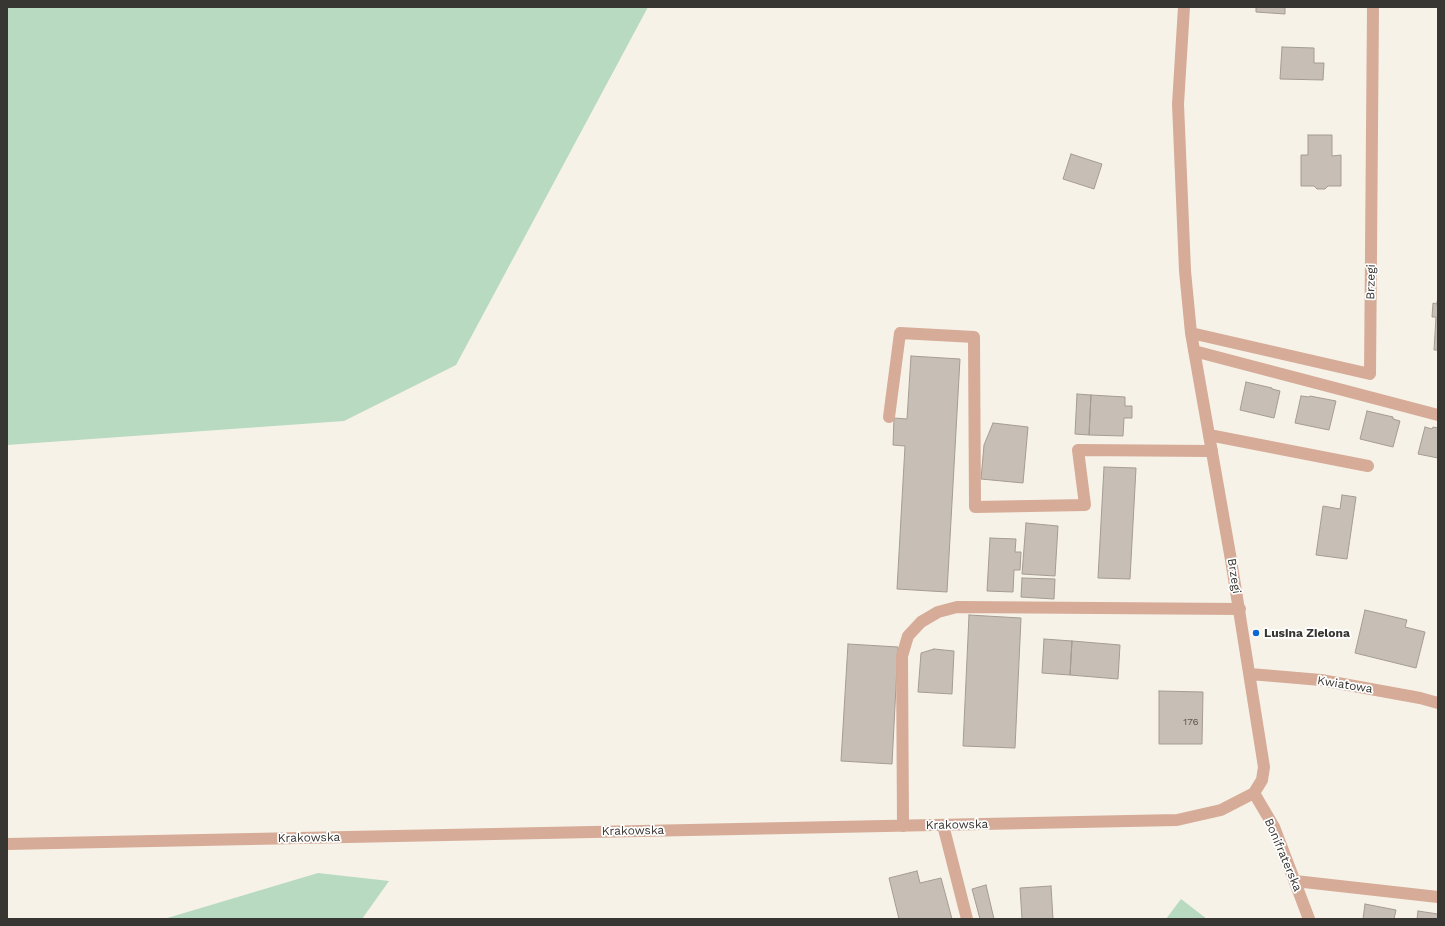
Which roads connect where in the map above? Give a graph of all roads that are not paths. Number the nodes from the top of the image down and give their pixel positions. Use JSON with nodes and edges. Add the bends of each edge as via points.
{"nodes":[{"id":1,"x":1184,"y":7,"type":"edge"},
{"id":2,"x":1373,"y":7,"type":"edge"},
{"id":3,"x":1191,"y":333,"type":"junction"},
{"id":4,"x":1194,"y":351,"type":"junction"},
{"id":5,"x":1438,"y":415,"type":"edge"},
{"id":6,"x":889,"y":417,"type":"dead end"},
{"id":7,"x":1209,"y":435,"type":"junction"},
{"id":8,"x":1212,"y":451,"type":"junction"},
{"id":9,"x":1368,"y":466,"type":"dead end"},
{"id":10,"x":1240,"y":609,"type":"junction"},
{"id":11,"x":1250,"y":674,"type":"junction"},
{"id":12,"x":1438,"y":703,"type":"edge"},
{"id":13,"x":1254,"y":793,"type":"junction"},
{"id":14,"x":943,"y":825,"type":"junction"},
{"id":15,"x":903,"y":826,"type":"junction"},
{"id":16,"x":7,"y":844,"type":"edge"},
{"id":17,"x":1295,"y":881,"type":"junction"},
{"id":18,"x":1438,"y":897,"type":"edge"},
{"id":19,"x":967,"y":919,"type":"edge"},
{"id":20,"x":1309,"y":919,"type":"edge"}],
"edges":[{"from":1,"to":3,"type":"street","name":"Brzegi","via":[[1178,104],[1184,271]]},
{"from":2,"to":3,"type":"street","name":"Brzegi","via":[[1370,374]]},
{"from":3,"to":4,"type":"street","name":"Brzegi"},
{"from":4,"to":5,"type":"street"},
{"from":4,"to":7,"type":"street","name":"Brzegi"},
{"from":6,"to":8,"type":"street","via":[[900,333],[974,337],[975,507],[1085,505],[1078,450]]},
{"from":7,"to":8,"type":"street","name":"Brzegi"},
{"from":7,"to":9,"type":"street"},
{"from":8,"to":10,"type":"street","name":"Brzegi"},
{"from":10,"to":11,"type":"street","name":"Brzegi"},
{"from":10,"to":15,"type":"street","via":[[957,606],[938,612],[922,622],[908,636],[902,656]]},
{"from":11,"to":12,"type":"street","name":"Kwiatowa","via":[[1321,680]]},
{"from":11,"to":13,"type":"street","name":"Brzegi","via":[[1264,767],[1262,780]]},
{"from":13,"to":14,"type":"street","name":"Krakowska","via":[[1222,810],[1177,820]]},
{"from":13,"to":17,"type":"street","name":"Bonifraterska","via":[[1274,827]]},
{"from":14,"to":15,"type":"street","name":"Krakowska"},
{"from":14,"to":19,"type":"street"},
{"from":15,"to":16,"type":"street","name":"Krakowska"},
{"from":17,"to":18,"type":"street"},
{"from":17,"to":20,"type":"street","name":"Bonifraterska"}]}
